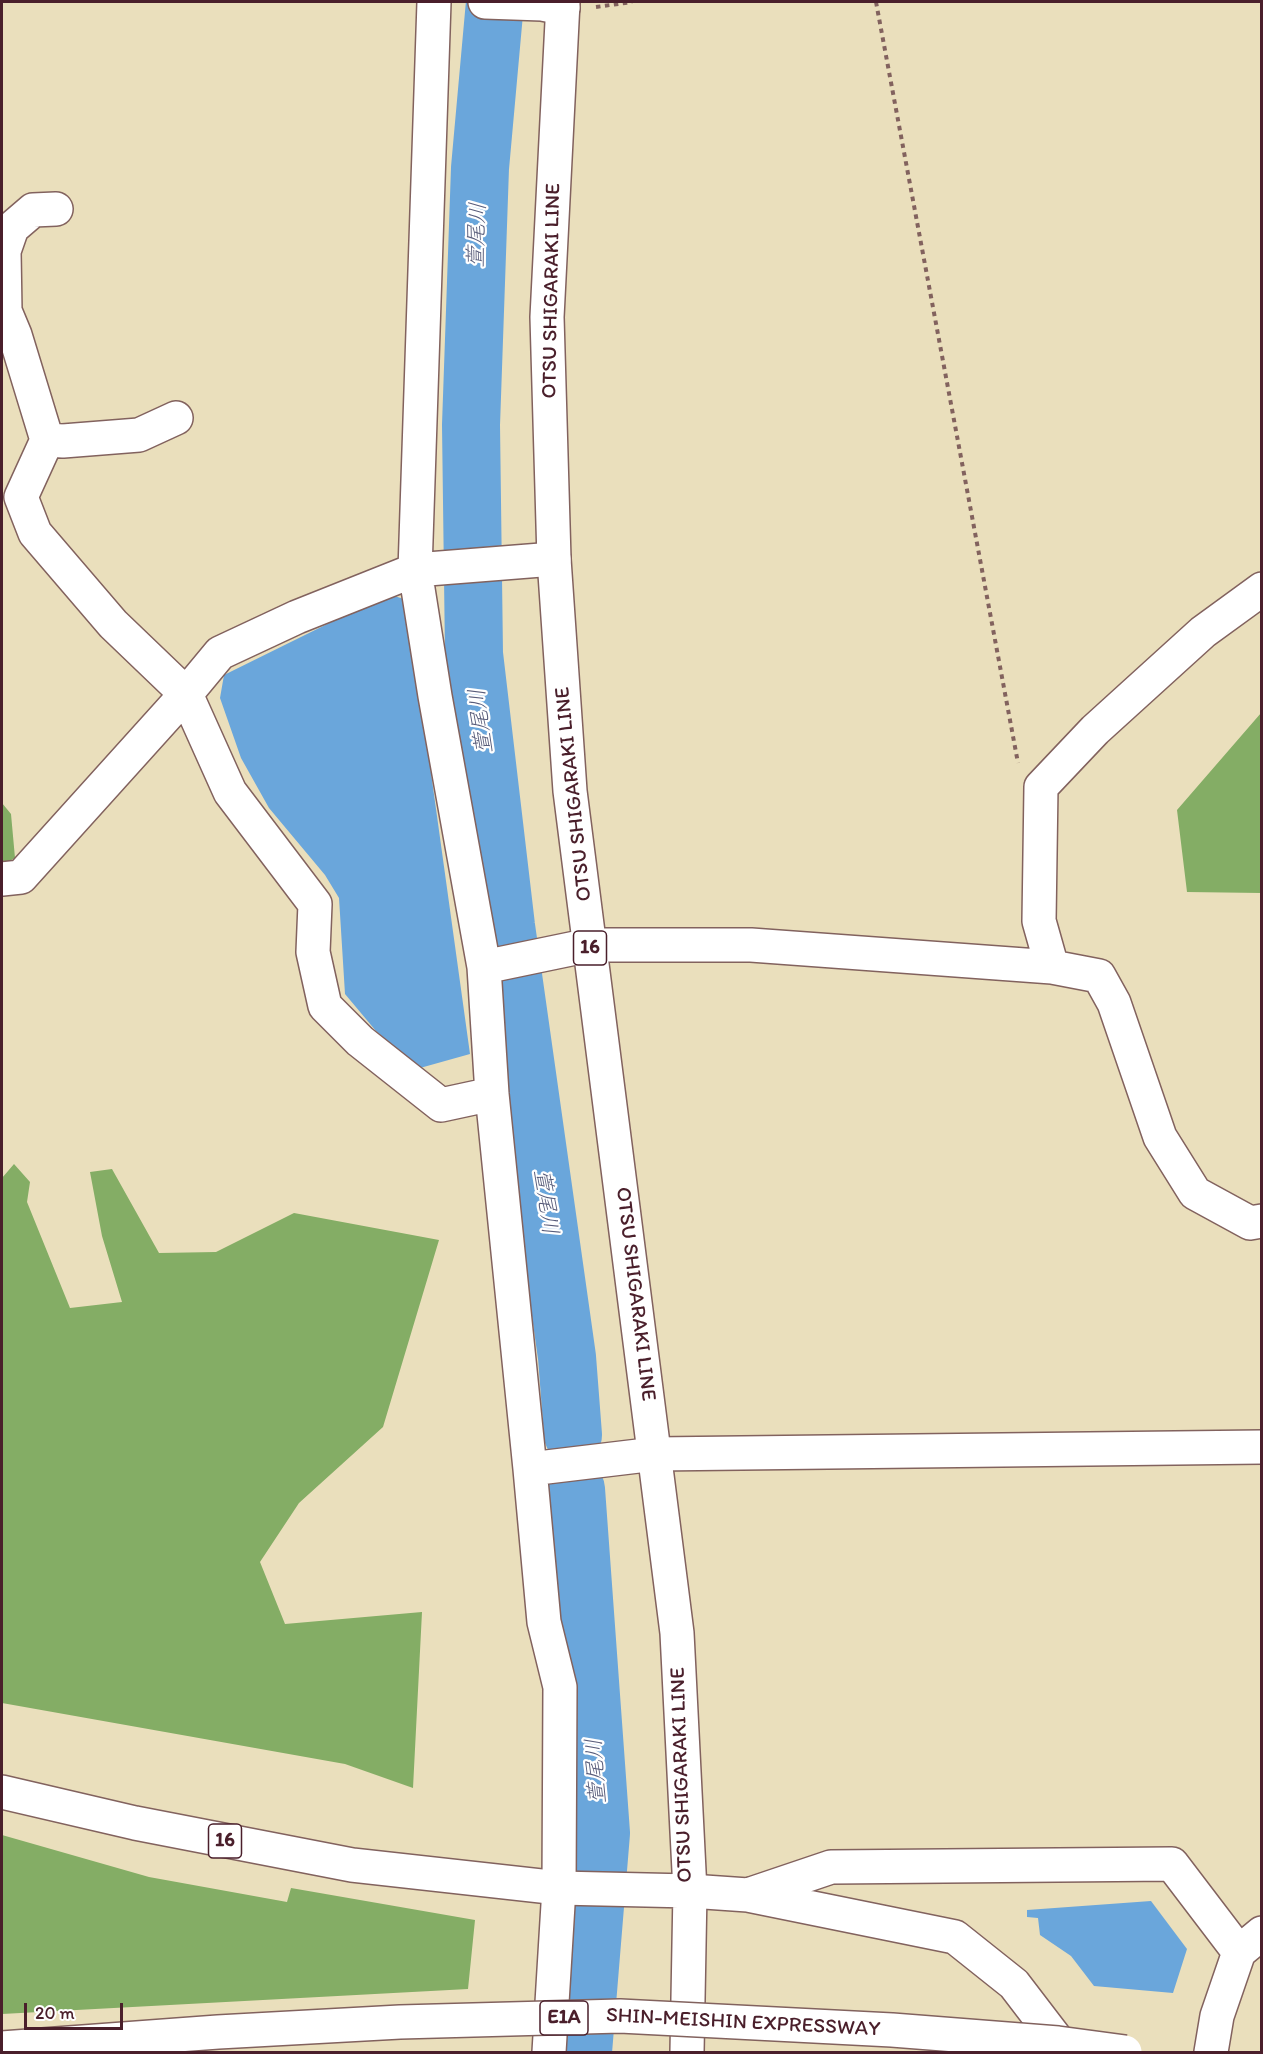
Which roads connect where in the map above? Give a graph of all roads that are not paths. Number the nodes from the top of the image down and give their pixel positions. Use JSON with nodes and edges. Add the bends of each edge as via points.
{"nodes":[{"id":1,"x":435,"y":2,"type":"edge"},
{"id":2,"x":485,"y":2,"type":"edge"},
{"id":3,"x":556,"y":4,"type":"edge"},
{"id":4,"x":56,"y":209,"type":"dead end"},
{"id":5,"x":3,"y":311,"type":"edge"},
{"id":6,"x":177,"y":418,"type":"dead end"},
{"id":7,"x":47,"y":440,"type":"junction"},
{"id":8,"x":554,"y":559,"type":"junction"},
{"id":9,"x":428,"y":569,"type":"junction"},
{"id":10,"x":1262,"y":589,"type":"edge"},
{"id":11,"x":186,"y":694,"type":"junction"},
{"id":12,"x":2,"y":879,"type":"edge"},
{"id":13,"x":588,"y":945,"type":"junction"},
{"id":14,"x":486,"y":967,"type":"junction"},
{"id":15,"x":1052,"y":967,"type":"junction"},
{"id":16,"x":492,"y":1094,"type":"junction"},
{"id":17,"x":1262,"y":1221,"type":"edge"},
{"id":18,"x":1262,"y":1447,"type":"edge"},
{"id":19,"x":642,"y":1456,"type":"junction"},
{"id":20,"x":540,"y":1468,"type":"junction"},
{"id":21,"x":2,"y":1792,"type":"edge"},
{"id":22,"x":563,"y":1888,"type":"junction"},
{"id":23,"x":690,"y":1891,"type":"junction"},
{"id":24,"x":748,"y":1895,"type":"junction"},
{"id":25,"x":1250,"y":1942,"type":"edge"},
{"id":26,"x":2,"y":2048,"type":"edge"},
{"id":27,"x":549,"y":2052,"type":"edge"},
{"id":28,"x":687,"y":2052,"type":"edge"},
{"id":29,"x":1066,"y":2052,"type":"edge"},
{"id":30,"x":1125,"y":2052,"type":"edge"},
{"id":31,"x":1211,"y":2052,"type":"edge"}],
"edges":[{"from":1,"to":9,"type":"main road"},
{"from":2,"to":3,"type":"main road"},
{"from":3,"to":8,"type":"main road","name":"OTSU SHIGARAKI LINE","number":"16","via":[[547,316]]},
{"from":4,"to":5,"type":"main road","via":[[33,210],[12,228],[4,251]]},
{"from":5,"to":7,"type":"main road","via":[[15,335]]},
{"from":6,"to":7,"type":"main road","via":[[139,435]]},
{"from":7,"to":11,"type":"main road","via":[[21,497],[35,533],[113,624]]},
{"from":8,"to":9,"type":"main road"},
{"from":8,"to":13,"type":"main road","name":"OTSU SHIGARAKI LINE","number":"16","via":[[570,791]]},
{"from":9,"to":11,"type":"main road","via":[[297,617],[220,653]]},
{"from":9,"to":14,"type":"main road","via":[[435,696]]},
{"from":10,"to":15,"type":"main road","via":[[1203,632],[1095,730],[1041,787],[1039,921]]},
{"from":11,"to":12,"type":"main road","via":[[21,877]]},
{"from":11,"to":16,"type":"main road","via":[[230,792],[315,904],[313,952],[326,1006],[360,1041],[441,1106]]},
{"from":13,"to":14,"type":"main road"},
{"from":13,"to":15,"type":"main road","via":[[751,945]]},
{"from":13,"to":19,"type":"main road","name":"OTSU SHIGARAKI LINE","number":"16"},
{"from":14,"to":16,"type":"main road"},
{"from":15,"to":17,"type":"main road","via":[[1098,976],[1114,1003],[1160,1137],[1195,1193],[1250,1223]]},
{"from":16,"to":20,"type":"main road"},
{"from":18,"to":19,"type":"main road"},
{"from":19,"to":20,"type":"main road"},
{"from":19,"to":23,"type":"main road","name":"OTSU SHIGARAKI LINE","number":"16","via":[[677,1633]]},
{"from":20,"to":22,"type":"main road","via":[[544,1622],[560,1687]]},
{"from":21,"to":22,"type":"main road","name":"OTSU SHIGARAKI LINE","number":"16","via":[[135,1823],[352,1865]]},
{"from":22,"to":23,"type":"main road","name":"OTSU SHIGARAKI LINE","number":"16"},
{"from":22,"to":27,"type":"main road"},
{"from":23,"to":24,"type":"main road"},
{"from":23,"to":28,"type":"main road"},
{"from":24,"to":25,"type":"main road","via":[[831,1866],[1172,1864]]},
{"from":24,"to":29,"type":"main road","via":[[955,1937],[1014,1984]]},
{"from":25,"to":31,"type":"main road","via":[[1217,2016]]},
{"from":26,"to":30,"type":"main road","name":"SHIN-MEISHIN EXPRESSWAY","number":"E1A","bridge":true,"via":[[400,2022],[620,2016],[892,2030]]}]}
